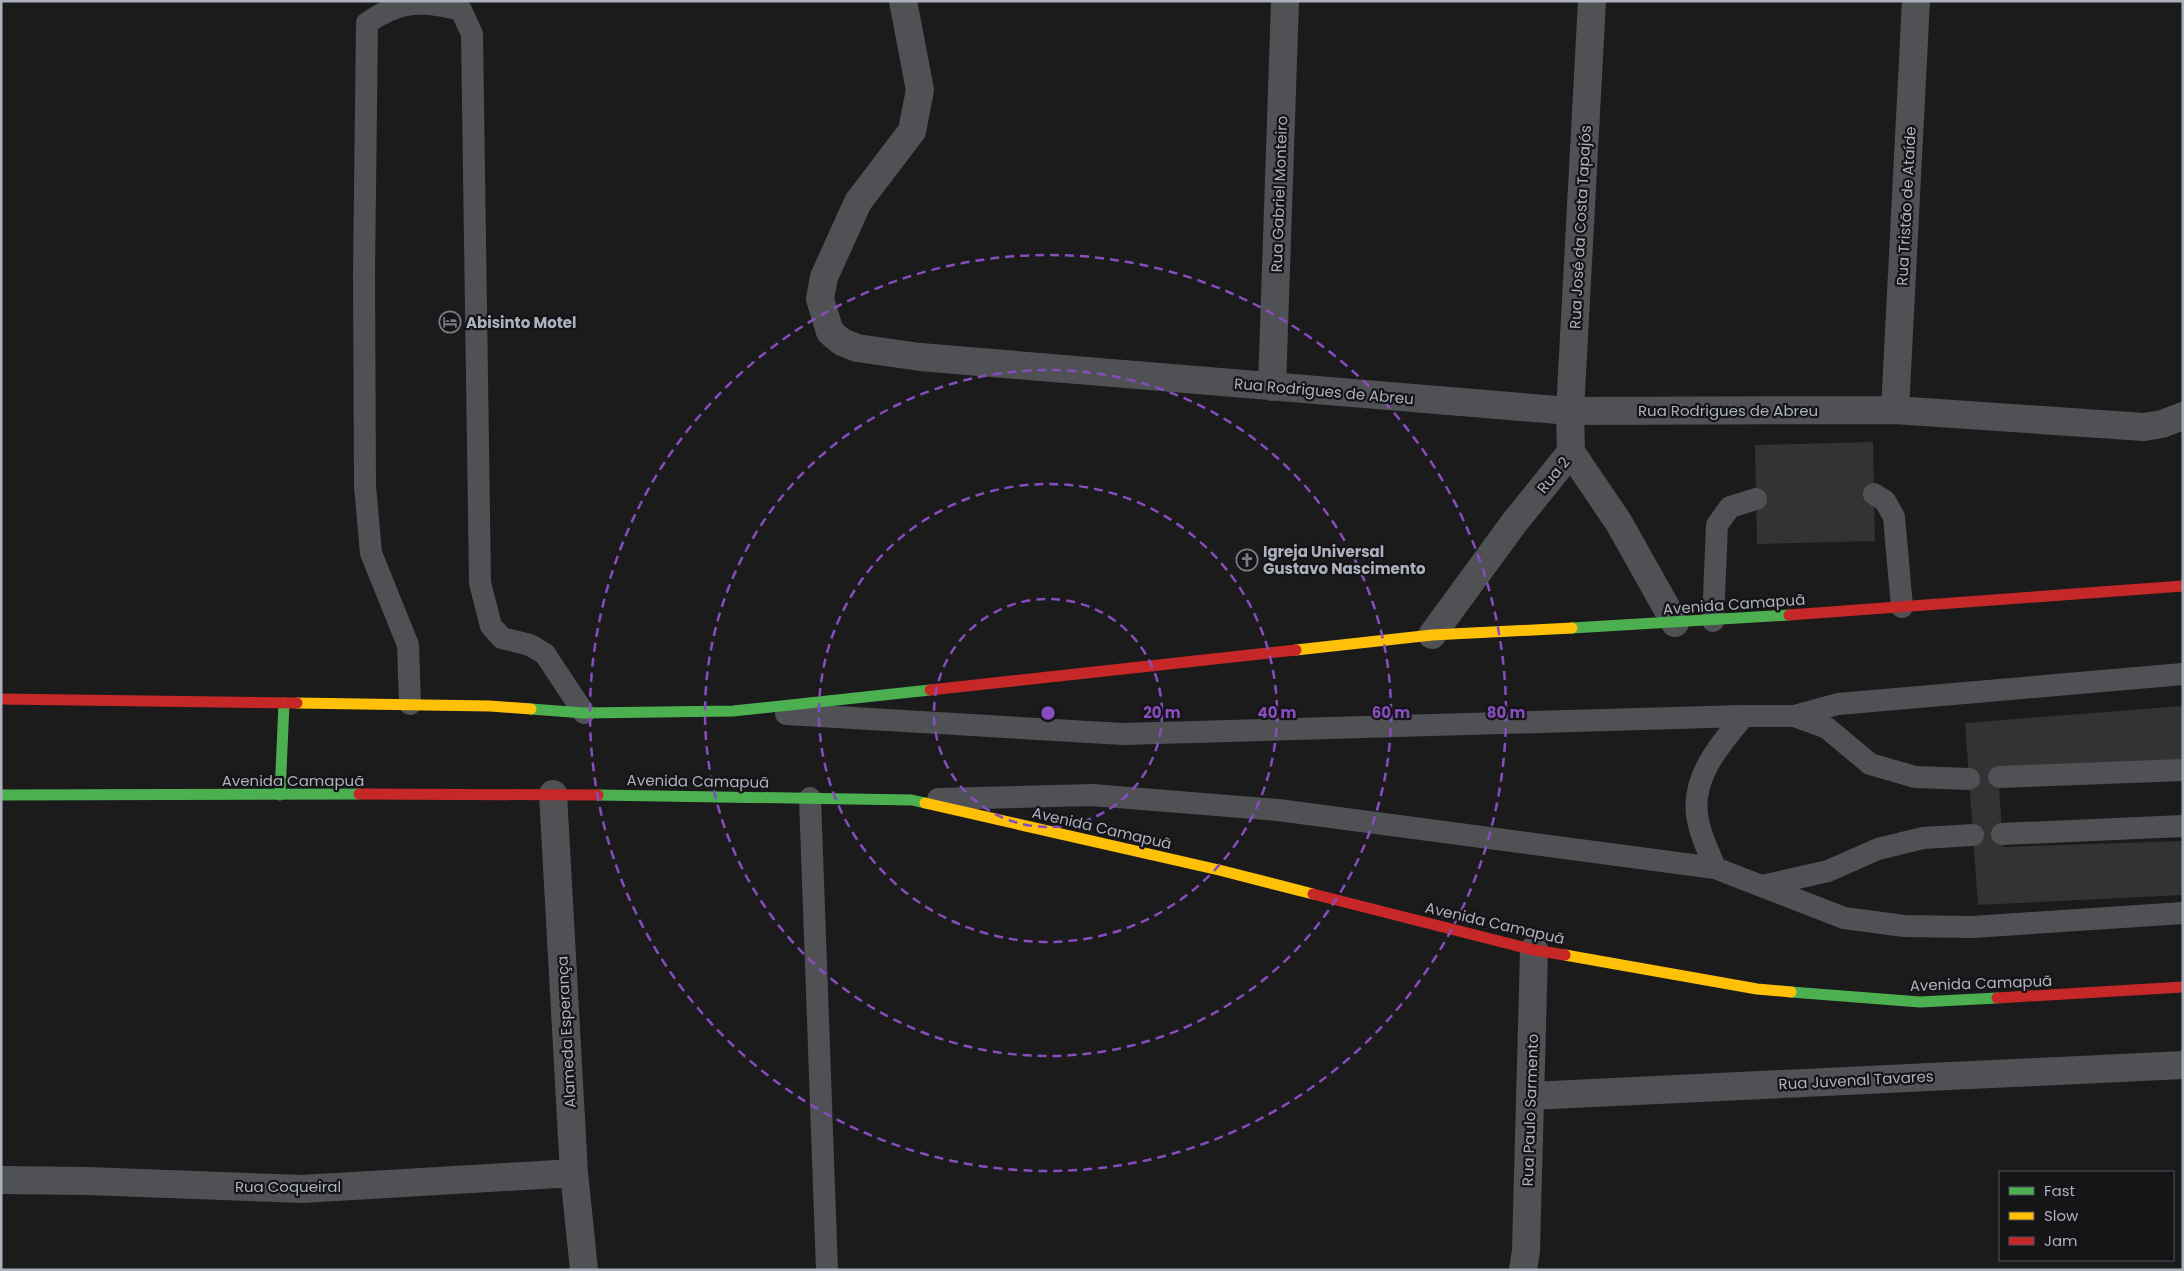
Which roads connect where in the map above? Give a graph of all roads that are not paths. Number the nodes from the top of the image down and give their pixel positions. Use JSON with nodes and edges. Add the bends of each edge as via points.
{"nodes":[{"id":1,"x":903,"y":1,"type":"edge"},
{"id":2,"x":1285,"y":1,"type":"edge"},
{"id":3,"x":1592,"y":1,"type":"edge"},
{"id":4,"x":1916,"y":1,"type":"edge"},
{"id":5,"x":1272,"y":387,"type":"junction"},
{"id":6,"x":1570,"y":410,"type":"junction"},
{"id":7,"x":1895,"y":410,"type":"junction"},
{"id":8,"x":2183,"y":416,"type":"edge"},
{"id":9,"x":1572,"y":452,"type":"junction"},
{"id":10,"x":1874,"y":494,"type":"dead end"},
{"id":11,"x":1756,"y":498,"type":"dead end"},
{"id":12,"x":2183,"y":586,"type":"edge"},
{"id":13,"x":1902,"y":607,"type":"junction"},
{"id":14,"x":1713,"y":621,"type":"junction"},
{"id":15,"x":1675,"y":624,"type":"junction"},
{"id":16,"x":1432,"y":635,"type":"junction"},
{"id":17,"x":2183,"y":674,"type":"edge"},
{"id":18,"x":1,"y":699,"type":"edge"},
{"id":19,"x":284,"y":702,"type":"junction"},
{"id":20,"x":410,"y":704,"type":"junction"},
{"id":21,"x":733,"y":711,"type":"junction"},
{"id":22,"x":584,"y":713,"type":"junction"},
{"id":23,"x":1744,"y":716,"type":"junction"},
{"id":24,"x":1794,"y":716,"type":"junction"},
{"id":25,"x":2183,"y":770,"type":"edge"},
{"id":26,"x":1999,"y":777,"type":"dead end"},
{"id":27,"x":1969,"y":779,"type":"dead end"},
{"id":28,"x":553,"y":794,"type":"junction"},
{"id":29,"x":1,"y":795,"type":"edge"},
{"id":30,"x":280,"y":795,"type":"junction"},
{"id":31,"x":810,"y":798,"type":"junction"},
{"id":32,"x":912,"y":800,"type":"junction"},
{"id":33,"x":2183,"y":826,"type":"edge"},
{"id":34,"x":2002,"y":834,"type":"dead end"},
{"id":35,"x":1973,"y":835,"type":"dead end"},
{"id":36,"x":1715,"y":868,"type":"junction"},
{"id":37,"x":1762,"y":886,"type":"junction"},
{"id":38,"x":2183,"y":913,"type":"edge"},
{"id":39,"x":1534,"y":950,"type":"junction"},
{"id":40,"x":2183,"y":987,"type":"edge"},
{"id":41,"x":2183,"y":1065,"type":"edge"},
{"id":42,"x":1530,"y":1096,"type":"junction"},
{"id":43,"x":574,"y":1173,"type":"junction"},
{"id":44,"x":1,"y":1180,"type":"edge"},
{"id":45,"x":584,"y":1270,"type":"edge"},
{"id":46,"x":828,"y":1270,"type":"edge"},
{"id":47,"x":1523,"y":1270,"type":"edge"}],
"edges":[{"from":1,"to":5,"type":"street","name":"Rua Rodrigues de Abreu","via":[[920,90],[912,131],[858,202],[824,277],[820,299],[830,332],[856,348],[920,357]]},
{"from":2,"to":5,"type":"street","name":"Rua Gabriel Monteiro"},
{"from":3,"to":6,"type":"street","name":"Rua José da Costa Tapajós"},
{"from":4,"to":7,"type":"street","name":"Rua Tristão de Ataíde"},
{"from":5,"to":6,"type":"street","name":"Rua Rodrigues de Abreu"},
{"from":6,"to":7,"type":"street","name":"Rua Rodrigues de Abreu"},
{"from":6,"to":9,"type":"street","name":"Rua José da Costa Tapajós"},
{"from":7,"to":8,"type":"street","name":"Rua Rodrigues de Abreu","via":[[2144,427]]},
{"from":9,"to":15,"type":"street","name":"Rua 2","via":[[1619,522]]},
{"from":9,"to":16,"type":"street","name":"Rua 2","via":[[1514,523]]},
{"from":10,"to":13,"type":"lane","via":[[1885,501],[1894,517]]},
{"from":11,"to":14,"type":"lane","via":[[1730,507],[1717,525]]},
{"from":12,"to":13,"type":"main road","name":"Avenida Camapuã"},
{"from":13,"to":14,"type":"main road","name":"Avenida Camapuã"},
{"from":14,"to":15,"type":"main road","name":"Avenida Camapuã"},
{"from":15,"to":16,"type":"main road","name":"Avenida Camapuã"},
{"from":16,"to":21,"type":"main road","name":"Avenida Camapuã"},
{"from":17,"to":24,"type":"lane","via":[[1838,704]]},
{"from":18,"to":19,"type":"main road","name":"Avenida Camapuã"},
{"from":19,"to":20,"type":"main road","name":"Avenida Camapuã"},
{"from":19,"to":30,"type":"main road"},
{"from":20,"to":22,"type":"main road","name":"Avenida Camapuã"},
{"from":20,"to":22,"type":"lane","via":[[408,646],[371,553],[365,486],[367,23],[404,3],[440,2],[462,10],[472,34],[480,584],[491,626],[502,638],[530,645],[545,654]]},
{"from":21,"to":22,"type":"main road","name":"Avenida Camapuã"},
{"from":21,"to":23,"type":"lane","via":[[1123,734]]},
{"from":23,"to":24,"type":"lane"},
{"from":23,"to":36,"type":"lane","via":[[1716,749],[1695,800],[1698,825]]},
{"from":24,"to":27,"type":"lane","via":[[1827,728],[1870,764],[1915,777]]},
{"from":25,"to":26,"type":"lane"},
{"from":28,"to":30,"type":"main road","name":"Avenida Camapuã"},
{"from":28,"to":31,"type":"main road","name":"Avenida Camapuã"},
{"from":28,"to":43,"type":"street","name":"Alameda Esperança"},
{"from":29,"to":30,"type":"main road","name":"Avenida Camapuã"},
{"from":31,"to":32,"type":"main road","name":"Avenida Camapuã"},
{"from":31,"to":46,"type":"lane"},
{"from":32,"to":36,"type":"lane","via":[[1092,795],[1278,810]]},
{"from":32,"to":39,"type":"main road","name":"Avenida Camapuã","via":[[1219,870]]},
{"from":33,"to":34,"type":"lane"},
{"from":35,"to":37,"type":"lane","via":[[1924,838],[1878,849],[1828,871]]},
{"from":36,"to":37,"type":"lane"},
{"from":37,"to":38,"type":"lane","via":[[1844,918],[1904,926],[1972,927]]},
{"from":39,"to":40,"type":"main road","name":"Avenida Camapuã","via":[[1757,989],[1920,1002]]},
{"from":39,"to":42,"type":"street","name":"Rua Paulo Sarmento"},
{"from":41,"to":42,"type":"street","name":"Rua Juvenal Tavares"},
{"from":42,"to":47,"type":"street","name":"Rua Paulo Sarmento"},
{"from":43,"to":44,"type":"street","name":"Rua Coqueiral","via":[[302,1189]]},
{"from":43,"to":45,"type":"street","name":"Alameda Esperança"}]}
